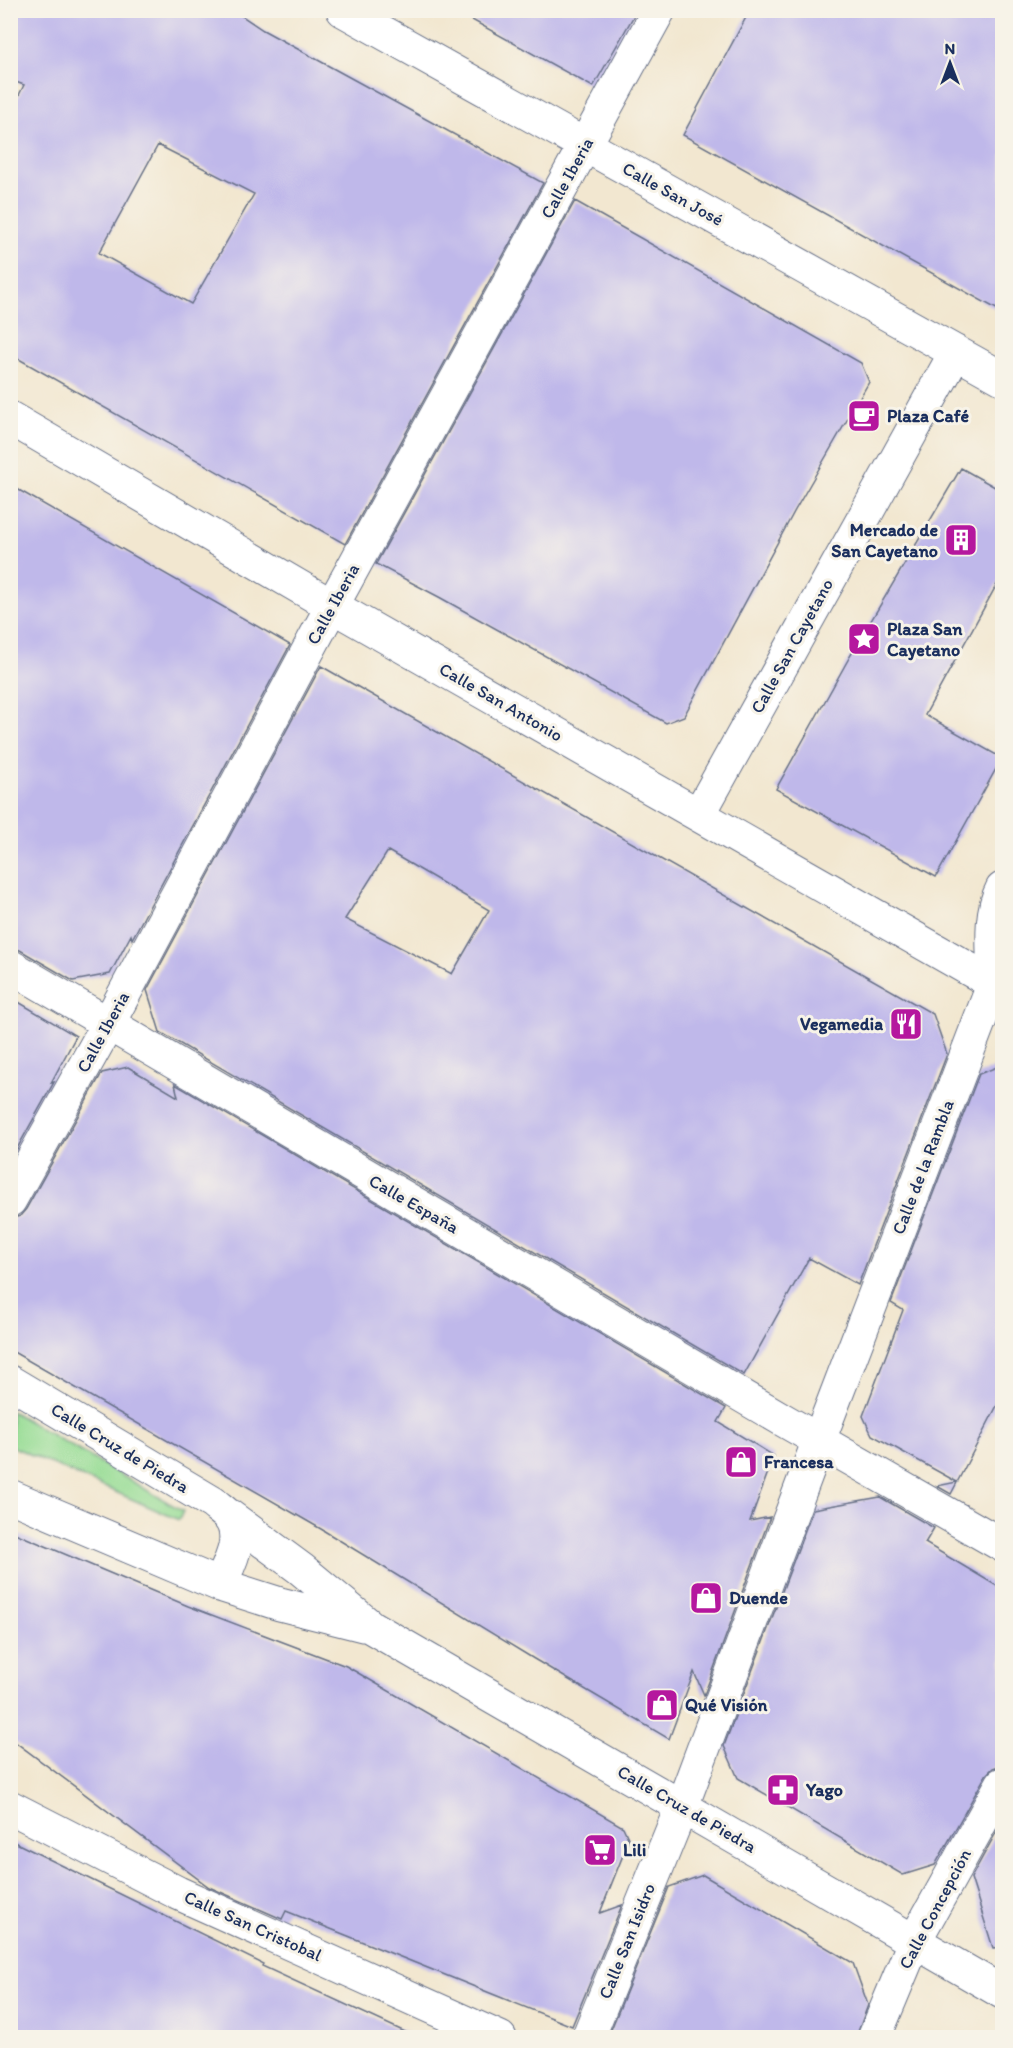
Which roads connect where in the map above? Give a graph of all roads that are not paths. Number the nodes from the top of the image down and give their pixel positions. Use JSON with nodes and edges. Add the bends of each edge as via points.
{"nodes":[{"id":1,"x":343,"y":10,"type":"edge"},
{"id":2,"x":659,"y":10,"type":"edge"},
{"id":3,"x":585,"y":145,"type":"junction"},
{"id":4,"x":956,"y":352,"type":"junction"},
{"id":5,"x":1002,"y":378,"type":"edge"},
{"id":6,"x":10,"y":418,"type":"edge"},
{"id":7,"x":332,"y":606,"type":"junction"},
{"id":8,"x":699,"y":814,"type":"junction"},
{"id":9,"x":1002,"y":889,"type":"edge"},
{"id":10,"x":10,"y":966,"type":"edge"},
{"id":11,"x":998,"y":986,"type":"edge"},
{"id":12,"x":108,"y":1024,"type":"junction"},
{"id":13,"x":10,"y":1200,"type":"edge"},
{"id":14,"x":10,"y":1382,"type":"edge"},
{"id":15,"x":819,"y":1440,"type":"junction"},
{"id":16,"x":10,"y":1496,"type":"edge"},
{"id":17,"x":228,"y":1515,"type":"junction"},
{"id":18,"x":1002,"y":1545,"type":"edge"},
{"id":19,"x":220,"y":1585,"type":"junction"},
{"id":20,"x":371,"y":1627,"type":"junction"},
{"id":21,"x":1002,"y":1784,"type":"edge"},
{"id":22,"x":682,"y":1806,"type":"junction"},
{"id":23,"x":10,"y":1807,"type":"edge"},
{"id":24,"x":915,"y":1940,"type":"junction"},
{"id":25,"x":1002,"y":1992,"type":"edge"},
{"id":26,"x":500,"y":2037,"type":"edge"},
{"id":27,"x":588,"y":2037,"type":"edge"},
{"id":28,"x":874,"y":2037,"type":"edge"}],
"edges":[{"from":1,"to":3,"type":"street","name":"Calle San José"},
{"from":2,"to":3,"type":"street","name":"Calle Iberia"},
{"from":3,"to":4,"type":"street","name":"Calle San José"},
{"from":3,"to":7,"type":"street","name":"Calle Iberia"},
{"from":4,"to":5,"type":"street","name":"Calle San José"},
{"from":4,"to":8,"type":"street","name":"Calle San Cayetano"},
{"from":6,"to":7,"type":"street","name":"Calle San Antonio"},
{"from":7,"to":8,"type":"street","name":"Calle San Antonio"},
{"from":7,"to":12,"type":"street","name":"Calle Iberia"},
{"from":8,"to":11,"type":"street","name":"Calle San Antonio"},
{"from":9,"to":11,"type":"street","name":"Calle de la Rambla","via":[[994,912]]},
{"from":10,"to":12,"type":"street","name":"Calle España"},
{"from":11,"to":15,"type":"street","name":"Calle de la Rambla"},
{"from":12,"to":13,"type":"street","name":"Calle Iberia"},
{"from":12,"to":15,"type":"street","name":"Calle España"},
{"from":14,"to":17,"type":"street","name":"Calle Cruz de Piedra"},
{"from":15,"to":18,"type":"street","name":"Calle España"},
{"from":15,"to":22,"type":"street","name":"Calle San Isidro"},
{"from":16,"to":19,"type":"street","name":"Calle Cruz de Piedra"},
{"from":17,"to":19,"type":"street","via":[[236,1528],[236,1541]]},
{"from":17,"to":20,"type":"street","name":"Calle Cruz de Piedra"},
{"from":19,"to":20,"type":"street","name":"Calle Cruz de Piedra"},
{"from":20,"to":22,"type":"street","name":"Calle Cruz de Piedra"},
{"from":21,"to":24,"type":"street","name":"Calle Concepción"},
{"from":22,"to":24,"type":"street","name":"Calle Cruz de Piedra"},
{"from":22,"to":27,"type":"street","name":"Calle San Isidro"},
{"from":23,"to":26,"type":"street","name":"Calle San Cristobal","via":[[178,1893]]},
{"from":24,"to":25,"type":"street","name":"Calle Cruz de Piedra"},
{"from":24,"to":28,"type":"street","name":"Calle Concepción"}]}
